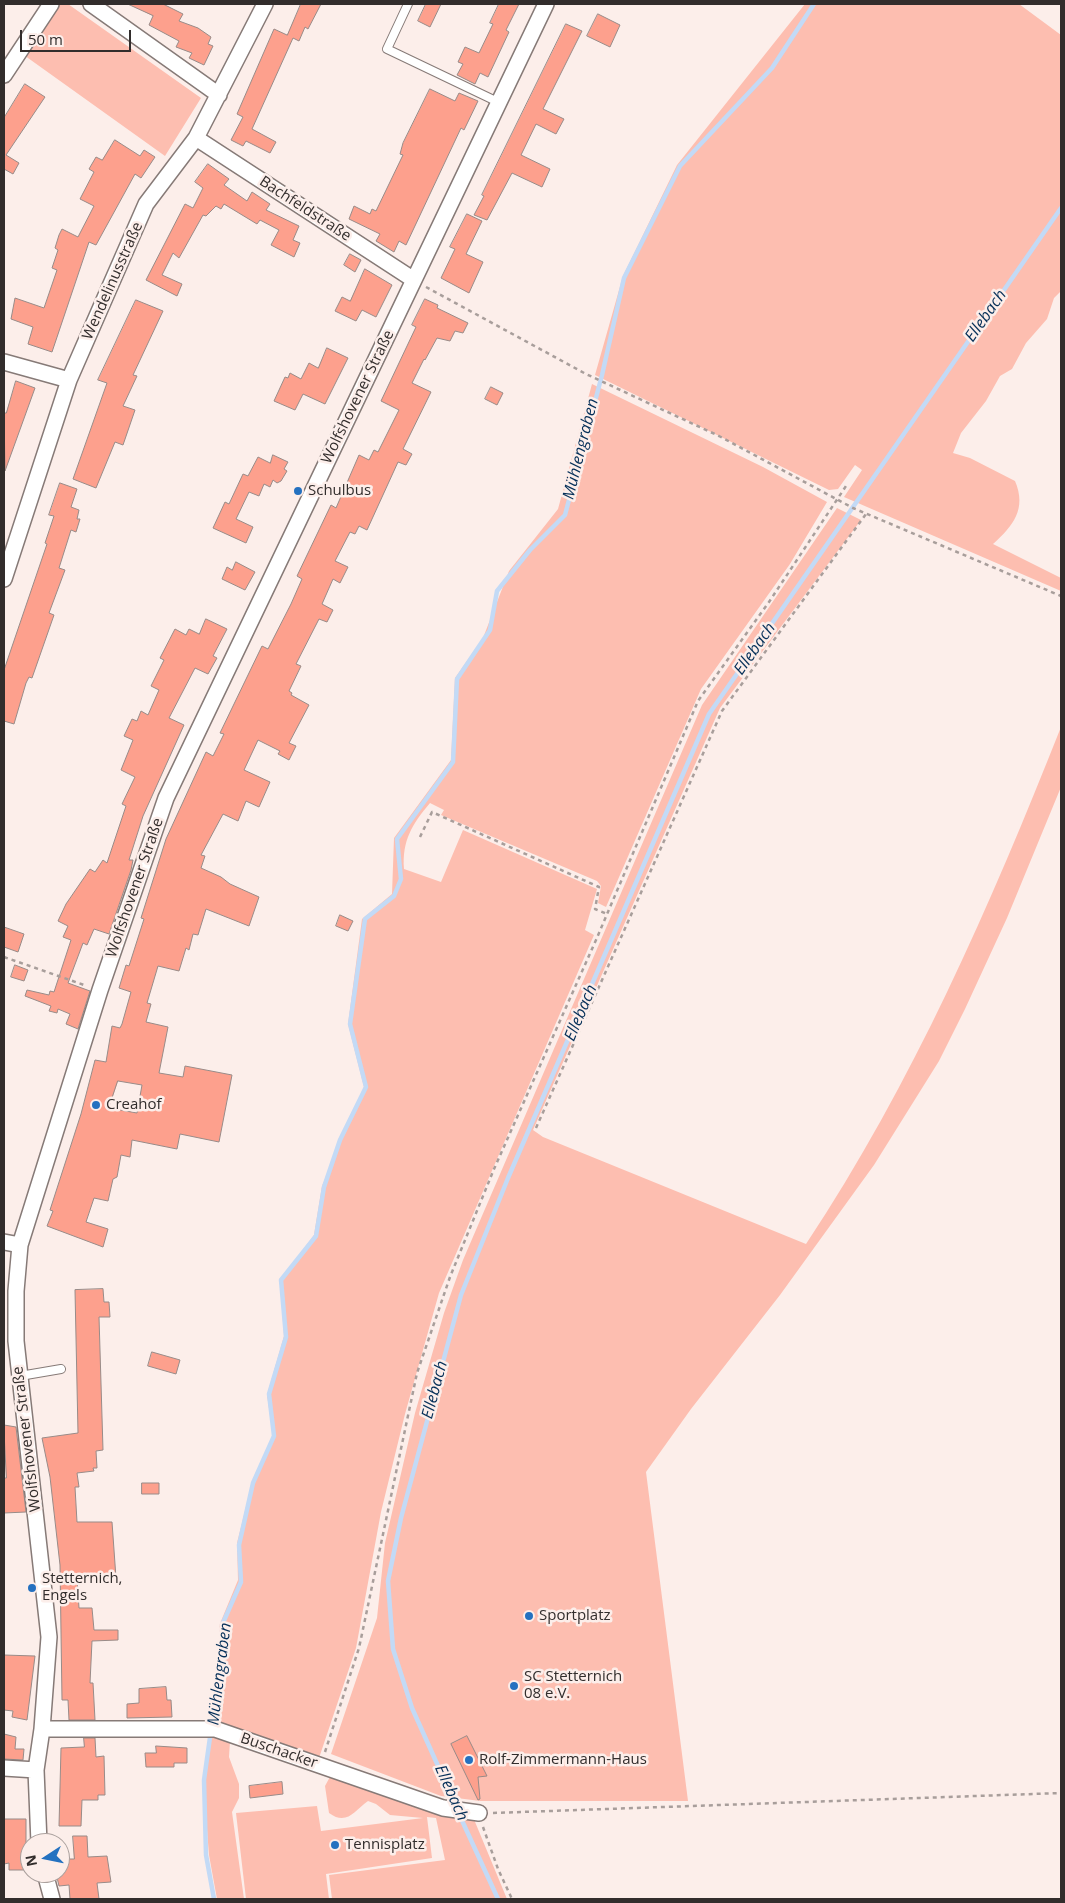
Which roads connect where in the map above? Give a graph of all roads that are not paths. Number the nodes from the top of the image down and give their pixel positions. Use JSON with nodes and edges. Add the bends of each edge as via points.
{"nodes":[{"id":1,"x":51,"y":4,"type":"edge"},
{"id":2,"x":91,"y":4,"type":"edge"},
{"id":3,"x":265,"y":4,"type":"edge"},
{"id":4,"x":408,"y":4,"type":"edge"},
{"id":5,"x":546,"y":4,"type":"edge"},
{"id":6,"x":4,"y":75,"type":"edge"},
{"id":7,"x":219,"y":95,"type":"junction"},
{"id":8,"x":498,"y":102,"type":"junction"},
{"id":9,"x":196,"y":138,"type":"junction"},
{"id":10,"x":414,"y":280,"type":"junction"},
{"id":11,"x":4,"y":362,"type":"edge"},
{"id":12,"x":69,"y":380,"type":"junction"},
{"id":13,"x":4,"y":579,"type":"edge"},
{"id":14,"x":4,"y":1242,"type":"edge"},
{"id":15,"x":20,"y":1245,"type":"junction"},
{"id":16,"x":61,"y":1369,"type":"dead end"},
{"id":17,"x":20,"y":1376,"type":"junction"},
{"id":18,"x":42,"y":1729,"type":"junction"},
{"id":19,"x":4,"y":1768,"type":"edge"},
{"id":20,"x":36,"y":1770,"type":"junction"},
{"id":21,"x":472,"y":1813,"type":"road end"},
{"id":22,"x":39,"y":1833,"type":"edge"},
{"id":23,"x":48,"y":1883,"type":"edge"},
{"id":24,"x":52,"y":1899,"type":"edge"}],
"edges":[{"from":1,"to":6,"type":"street"},
{"from":2,"to":7,"type":"street"},
{"from":3,"to":7,"type":"street","name":"Wendelinusstraße"},
{"from":4,"to":8,"type":"lane","via":[[386,50]]},
{"from":5,"to":8,"type":"street","name":"Wolfshovener Straße"},
{"from":7,"to":9,"type":"street","name":"Wendelinusstraße"},
{"from":8,"to":10,"type":"street","name":"Wolfshovener Straße"},
{"from":9,"to":10,"type":"street","name":"Bachfeldstraße"},
{"from":9,"to":12,"type":"street","name":"Wendelinusstraße","via":[[146,204]]},
{"from":10,"to":15,"type":"street","name":"Wolfshovener Straße","via":[[166,798],[100,990]]},
{"from":11,"to":12,"type":"street"},
{"from":12,"to":13,"type":"street","name":"Wendelinusstraße"},
{"from":14,"to":15,"type":"street"},
{"from":15,"to":17,"type":"street","name":"Wolfshovener Straße","via":[[16,1341]]},
{"from":16,"to":17,"type":"lane"},
{"from":17,"to":18,"type":"street","name":"Wolfshovener Straße","via":[[50,1637]]},
{"from":18,"to":20,"type":"street","name":"Wolfshovener Straße"},
{"from":18,"to":21,"type":"street","name":"Buschacker","via":[[211,1729],[443,1808]]},
{"from":19,"to":20,"type":"street"},
{"from":20,"to":22,"type":"street","name":"Wolfshovener Straße"},
{"from":23,"to":24,"type":"street"}]}
